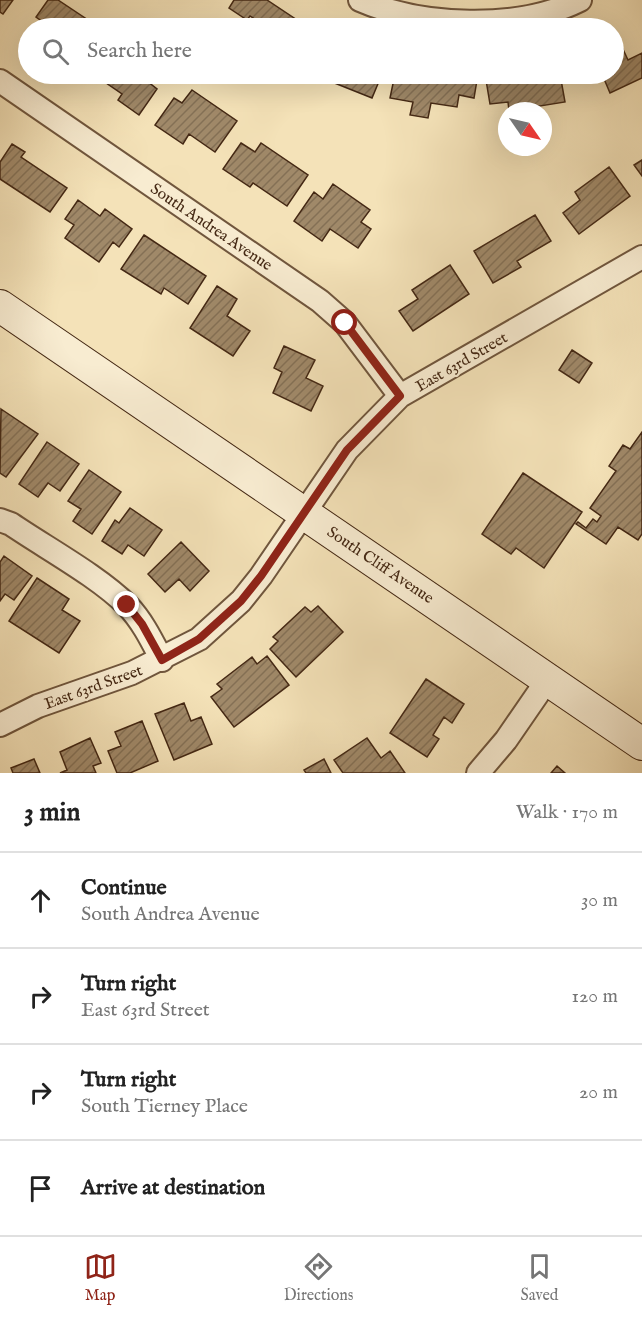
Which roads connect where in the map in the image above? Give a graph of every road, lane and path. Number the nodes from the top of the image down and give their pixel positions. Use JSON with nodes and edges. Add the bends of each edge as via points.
{"nodes":[{"id":1,"x":360,"y":0,"type":"edge"},
{"id":2,"x":580,"y":0,"type":"edge"},
{"id":3,"x":433,"y":18,"type":"edge"},
{"id":4,"x":516,"y":18,"type":"edge"},
{"id":5,"x":0,"y":81,"type":"edge"},
{"id":6,"x":642,"y":257,"type":"edge"},
{"id":7,"x":0,"y":306,"type":"edge"},
{"id":8,"x":400,"y":396,"type":"junction"},
{"id":9,"x":305,"y":512,"type":"junction"},
{"id":10,"x":0,"y":520,"type":"edge"},
{"id":11,"x":162,"y":660,"type":"junction"},
{"id":12,"x":548,"y":679,"type":"junction"},
{"id":13,"x":0,"y":725,"type":"edge"},
{"id":14,"x":642,"y":744,"type":"edge"},
{"id":15,"x":478,"y":773,"type":"edge"}],
"edges":[{"from":1,"to":3,"type":"street","via":[[388,12]]},
{"from":2,"to":4,"type":"street","via":[[563,9]]},
{"from":5,"to":8,"type":"street","name":"South Andrea Avenue","via":[[320,301],[345,323]]},
{"from":6,"to":8,"type":"street","name":"East 63rd Street"},
{"from":7,"to":9,"type":"main road","name":"South Cliff Avenue"},
{"from":8,"to":9,"type":"street","name":"East 63rd Street","via":[[347,450]]},
{"from":9,"to":11,"type":"street","name":"East 63rd Street","via":[[241,601],[199,639]]},
{"from":9,"to":12,"type":"main road","name":"South Cliff Avenue"},
{"from":10,"to":11,"type":"street","via":[[127,605]]},
{"from":11,"to":13,"type":"street","name":"East 63rd Street","via":[[38,706]]},
{"from":12,"to":14,"type":"main road","name":"South Cliff Avenue"},
{"from":12,"to":15,"type":"street"}]}
